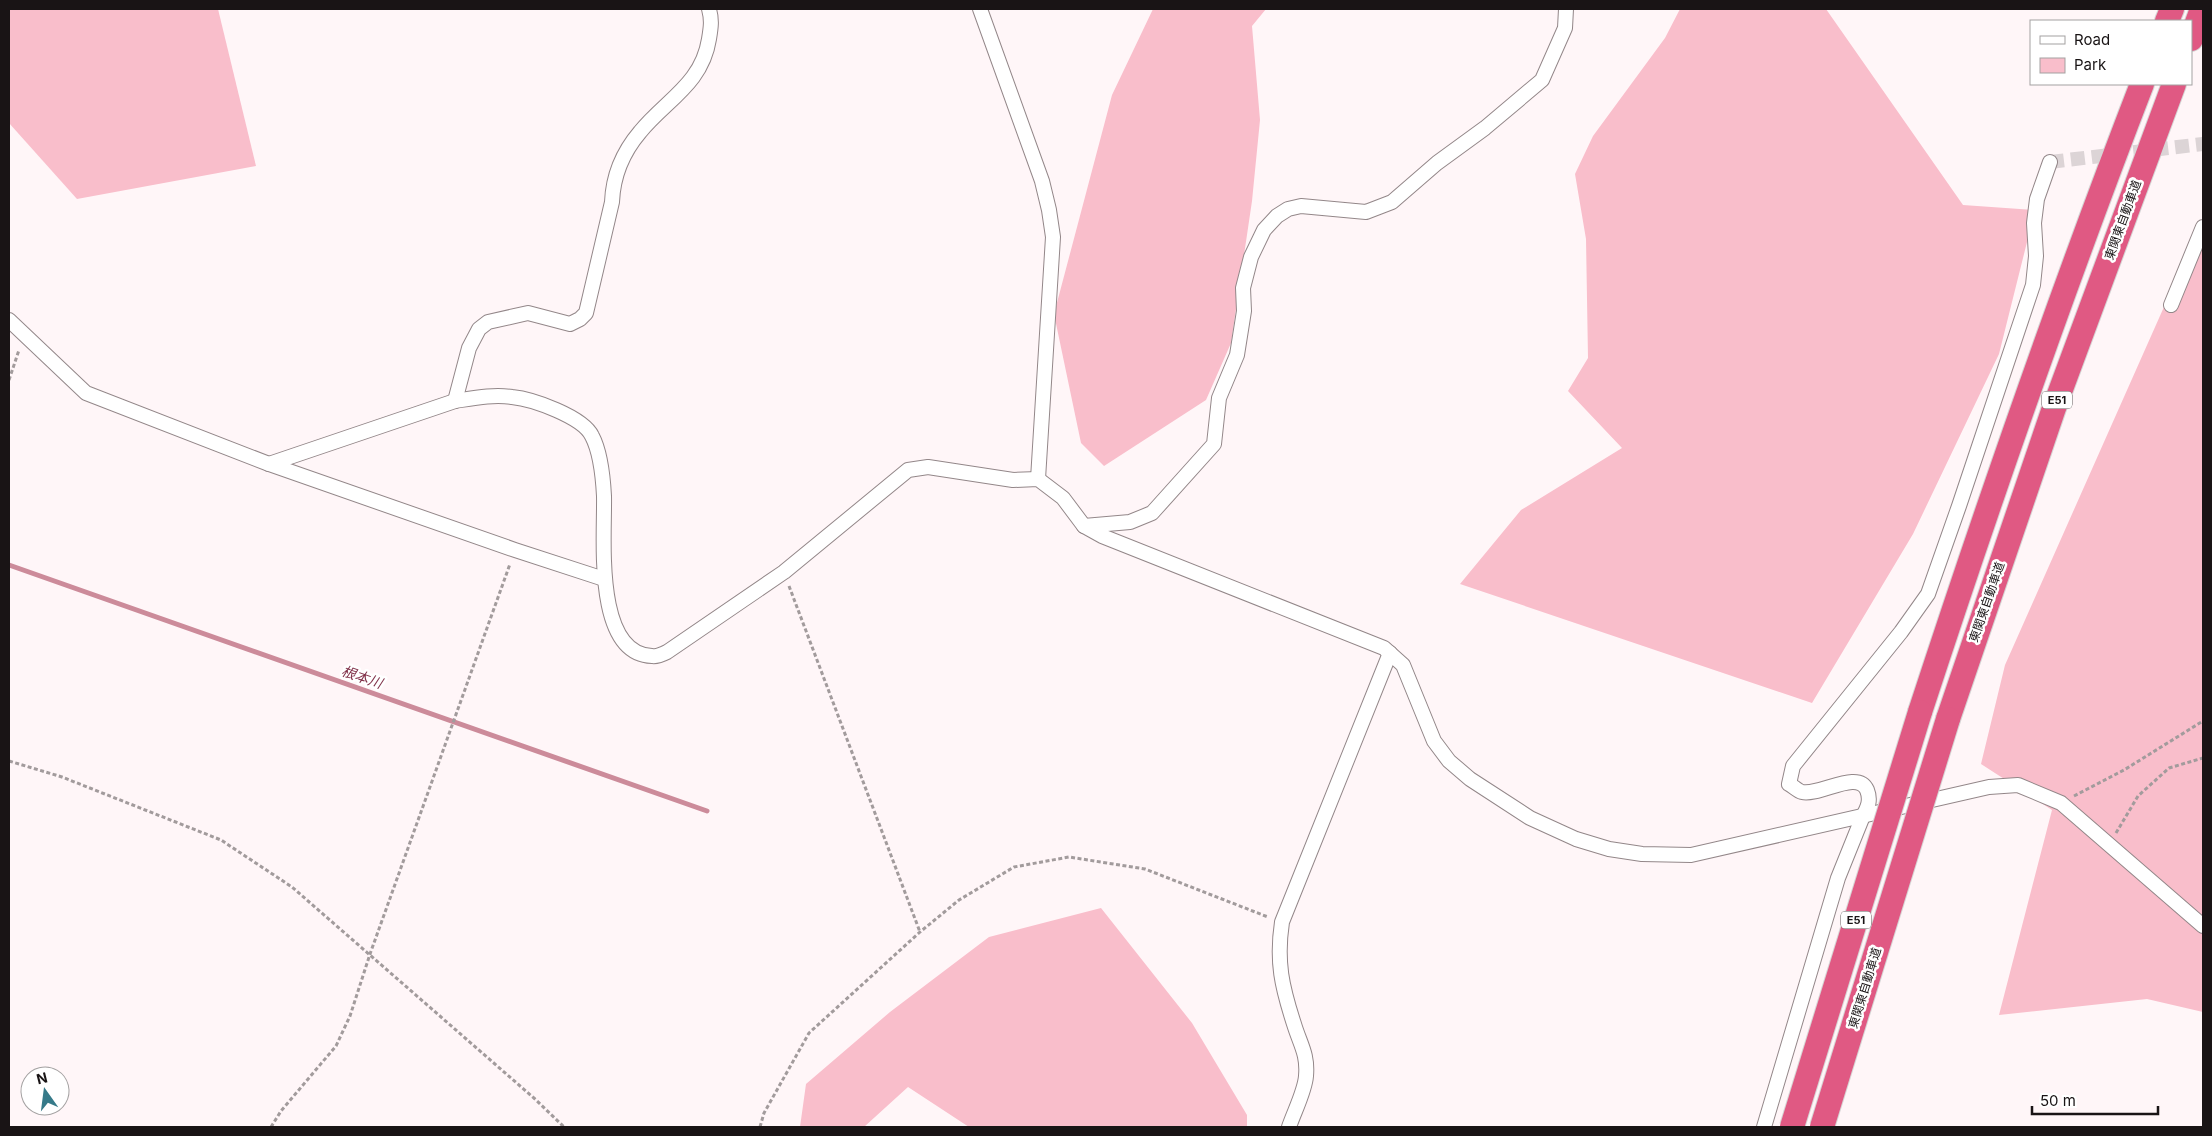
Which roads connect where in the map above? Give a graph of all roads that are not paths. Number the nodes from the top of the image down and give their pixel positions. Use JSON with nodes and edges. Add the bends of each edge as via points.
{"nodes":[{"id":1,"x":709,"y":9,"type":"edge"},
{"id":2,"x":980,"y":9,"type":"edge"},
{"id":3,"x":1566,"y":9,"type":"edge"},
{"id":4,"x":2202,"y":9,"type":"edge"},
{"id":5,"x":2192,"y":36,"type":"edge"},
{"id":6,"x":2142,"y":85,"type":"edge"},
{"id":7,"x":2174,"y":85,"type":"edge"},
{"id":8,"x":2050,"y":162,"type":"dead end"},
{"id":9,"x":2203,"y":227,"type":"edge"},
{"id":10,"x":2171,"y":305,"type":"dead end"},
{"id":11,"x":9,"y":320,"type":"edge"},
{"id":12,"x":456,"y":401,"type":"junction"},
{"id":13,"x":269,"y":464,"type":"junction"},
{"id":14,"x":1038,"y":480,"type":"junction"},
{"id":15,"x":1084,"y":526,"type":"junction"},
{"id":16,"x":604,"y":578,"type":"junction"},
{"id":17,"x":1390,"y":653,"type":"junction"},
{"id":18,"x":1863,"y":816,"type":"junction"},
{"id":19,"x":2203,"y":926,"type":"edge"},
{"id":20,"x":1289,"y":1127,"type":"edge"},
{"id":21,"x":1764,"y":1127,"type":"edge"},
{"id":22,"x":1792,"y":1127,"type":"edge"},
{"id":23,"x":1822,"y":1127,"type":"edge"}],
"edges":[{"from":1,"to":12,"type":"street","via":[[712,20],[707,53],[692,80],[641,130],[620,166],[612,189],[612,202],[586,313],[570,324],[528,313],[488,322],[479,328],[469,348]]},
{"from":2,"to":14,"type":"street","via":[[1050,210],[1052,265]]},
{"from":3,"to":15,"type":"street","via":[[1565,28],[1542,80],[1392,202],[1366,212],[1301,206],[1277,216],[1264,230],[1251,257],[1243,288],[1244,311],[1237,355],[1218,398],[1214,444],[1152,513],[1130,522]]},
{"from":4,"to":5,"type":"highway"},
{"from":6,"to":22,"type":"highway","number":"E51","bridge":true,"via":[[2080,248],[1962,583]]},
{"from":7,"to":23,"type":"highway","name":"東関東自動車道","number":"E51","bridge":true,"via":[[2054,408],[1948,719]]},
{"from":8,"to":18,"type":"street","via":[[2037,198],[2033,284],[1928,594],[1792,766],[1789,784],[1801,792],[1860,782],[1869,795]]},
{"from":9,"to":10,"type":"street"},
{"from":11,"to":13,"type":"street","via":[[86,393]]},
{"from":12,"to":13,"type":"street"},
{"from":12,"to":16,"type":"street","via":[[513,397],[576,418],[592,435],[604,495]]},
{"from":13,"to":16,"type":"street"},
{"from":14,"to":15,"type":"street","via":[[1062,498]]},
{"from":14,"to":16,"type":"street","via":[[1014,480],[928,468],[908,470],[784,572],[667,652],[653,657],[625,644],[615,627]]},
{"from":15,"to":17,"type":"street"},
{"from":17,"to":18,"type":"street","via":[[1403,665],[1434,741],[1449,761],[1470,779],[1530,818],[1576,839],[1642,854],[1691,855]]},
{"from":17,"to":20,"type":"street","via":[[1282,922],[1278,945],[1280,976],[1295,1027],[1305,1048],[1306,1077]]},
{"from":18,"to":19,"type":"street","via":[[1989,787],[2018,785],[2061,804]]},
{"from":18,"to":21,"type":"street","via":[[1838,878]]}]}
